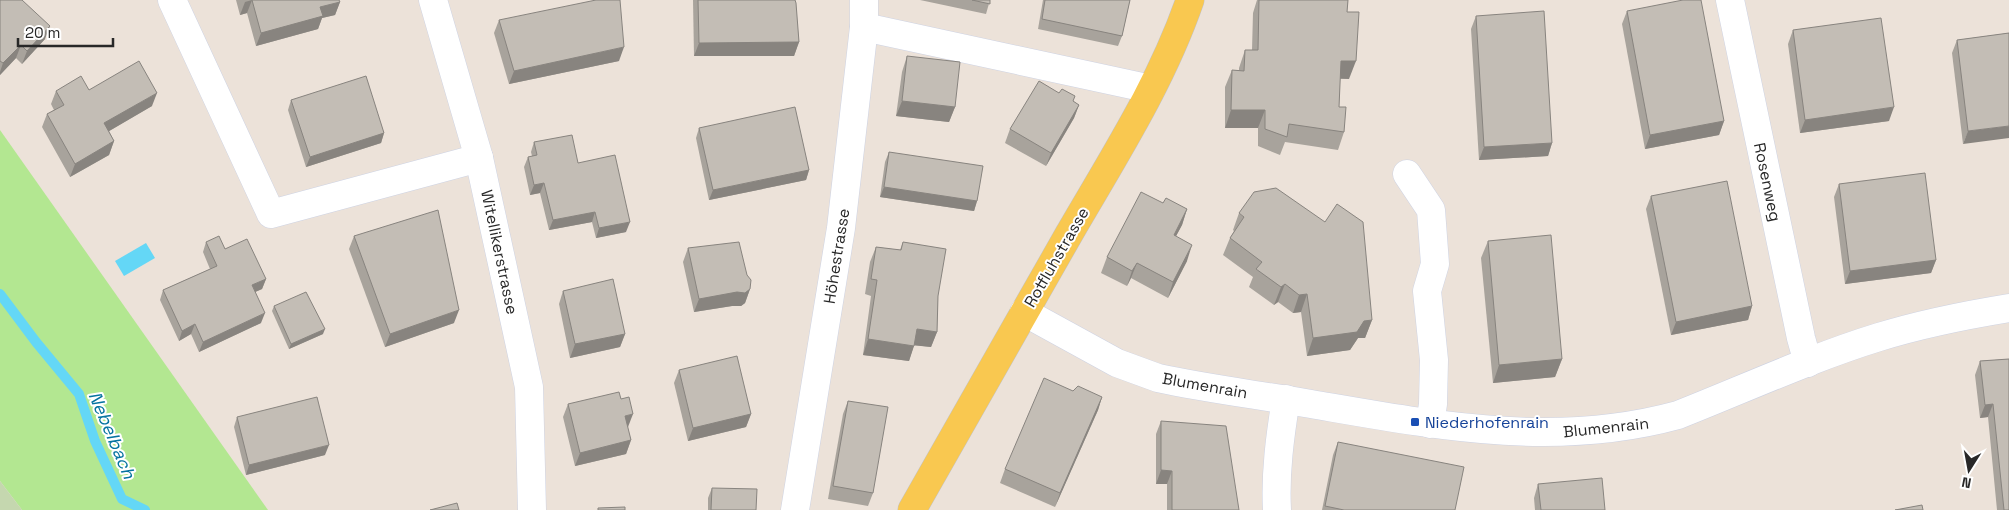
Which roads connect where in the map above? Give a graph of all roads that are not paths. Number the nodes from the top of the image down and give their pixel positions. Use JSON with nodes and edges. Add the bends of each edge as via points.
{"nodes":[{"id":1,"x":172,"y":0,"type":"edge"},
{"id":2,"x":433,"y":0,"type":"edge"},
{"id":3,"x":864,"y":0,"type":"edge"},
{"id":4,"x":1190,"y":0,"type":"edge"},
{"id":5,"x":1730,"y":0,"type":"edge"},
{"id":6,"x":864,"y":27,"type":"junction"},
{"id":7,"x":1151,"y":89,"type":"junction"},
{"id":8,"x":479,"y":158,"type":"junction"},
{"id":9,"x":1408,"y":174,"type":"dead end"},
{"id":10,"x":2009,"y":308,"type":"edge"},
{"id":11,"x":1024,"y":312,"type":"junction"},
{"id":12,"x":1808,"y":363,"type":"junction"},
{"id":13,"x":1286,"y":399,"type":"junction"},
{"id":14,"x":1430,"y":424,"type":"junction"},
{"id":15,"x":532,"y":510,"type":"edge"},
{"id":16,"x":795,"y":510,"type":"edge"},
{"id":17,"x":912,"y":510,"type":"edge"},
{"id":18,"x":1277,"y":510,"type":"edge"}],
"edges":[{"from":1,"to":8,"type":"street","via":[[271,214]]},
{"from":2,"to":8,"type":"street","name":"Witellikerstrasse"},
{"from":3,"to":6,"type":"street","name":"Höhestrasse"},
{"from":4,"to":7,"type":"main road","name":"Rotfluhstrasse"},
{"from":5,"to":12,"type":"street","name":"Rosenweg"},
{"from":6,"to":7,"type":"street"},
{"from":6,"to":16,"type":"street","name":"Höhestrasse","via":[[841,228]]},
{"from":7,"to":11,"type":"main road","name":"Rotfluhstrasse"},
{"from":8,"to":15,"type":"street","name":"Witellikerstrasse","via":[[529,387]]},
{"from":9,"to":14,"type":"street","via":[[1431,210],[1435,264],[1427,291],[1434,360]]},
{"from":10,"to":12,"type":"street","name":"Blumenrain","via":[[1879,337]]},
{"from":11,"to":13,"type":"street","name":"Blumenrain","via":[[1139,372],[1178,382]]},
{"from":11,"to":17,"type":"main road","name":"Rotfluhstrasse"},
{"from":12,"to":14,"type":"street","name":"Blumenrain","via":[[1678,416],[1612,428],[1521,433]]},
{"from":13,"to":14,"type":"street","name":"Blumenrain"},
{"from":13,"to":18,"type":"street","via":[[1276,488]]}]}
